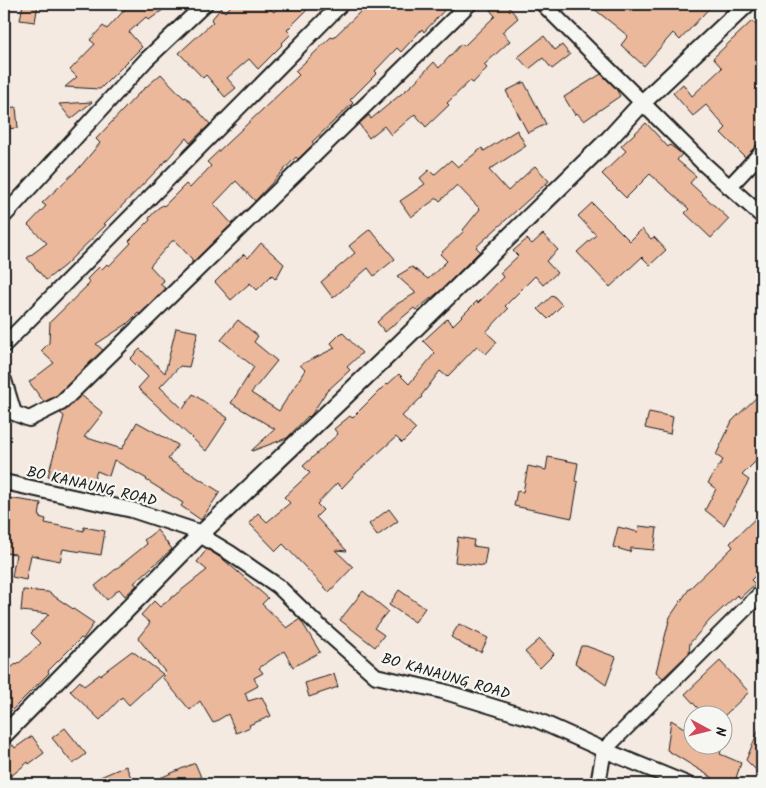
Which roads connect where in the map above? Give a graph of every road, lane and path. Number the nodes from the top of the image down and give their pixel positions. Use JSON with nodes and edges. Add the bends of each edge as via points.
{"nodes":[{"id":1,"x":205,"y":4,"type":"edge"},
{"id":2,"x":341,"y":4,"type":"edge"},
{"id":3,"x":469,"y":4,"type":"edge"},
{"id":4,"x":748,"y":4,"type":"edge"},
{"id":5,"x":548,"y":5,"type":"edge"},
{"id":6,"x":642,"y":103,"type":"junction"},
{"id":7,"x":762,"y":152,"type":"edge"},
{"id":8,"x":730,"y":187,"type":"junction"},
{"id":9,"x":4,"y":216,"type":"edge"},
{"id":10,"x":762,"y":216,"type":"edge"},
{"id":11,"x":4,"y":345,"type":"edge"},
{"id":12,"x":4,"y":380,"type":"edge"},
{"id":13,"x":4,"y":482,"type":"edge"},
{"id":14,"x":201,"y":534,"type":"junction"},
{"id":15,"x":762,"y":592,"type":"edge"},
{"id":16,"x":4,"y":734,"type":"edge"},
{"id":17,"x":604,"y":750,"type":"junction"},
{"id":18,"x":598,"y":784,"type":"edge"},
{"id":19,"x":687,"y":784,"type":"edge"}],
"edges":[{"from":1,"to":9,"type":"street","via":[[146,60]]},
{"from":2,"to":11,"type":"street"},
{"from":3,"to":12,"type":"street","via":[[60,403],[29,420],[14,413]]},
{"from":4,"to":6,"type":"street"},
{"from":5,"to":6,"type":"street"},
{"from":6,"to":8,"type":"street"},
{"from":6,"to":14,"type":"street","via":[[382,361]]},
{"from":7,"to":8,"type":"street"},
{"from":8,"to":10,"type":"street"},
{"from":13,"to":14,"type":"street","name":"BO KANAUNG ROAD","via":[[132,510]]},
{"from":14,"to":16,"type":"street"},
{"from":14,"to":17,"type":"street","name":"BO KANAUNG ROAD","via":[[278,586],[376,676],[442,691],[537,720]]},
{"from":15,"to":17,"type":"street"},
{"from":17,"to":18,"type":"street"},
{"from":17,"to":19,"type":"street","name":"BO KANAUNG ROAD"}]}
